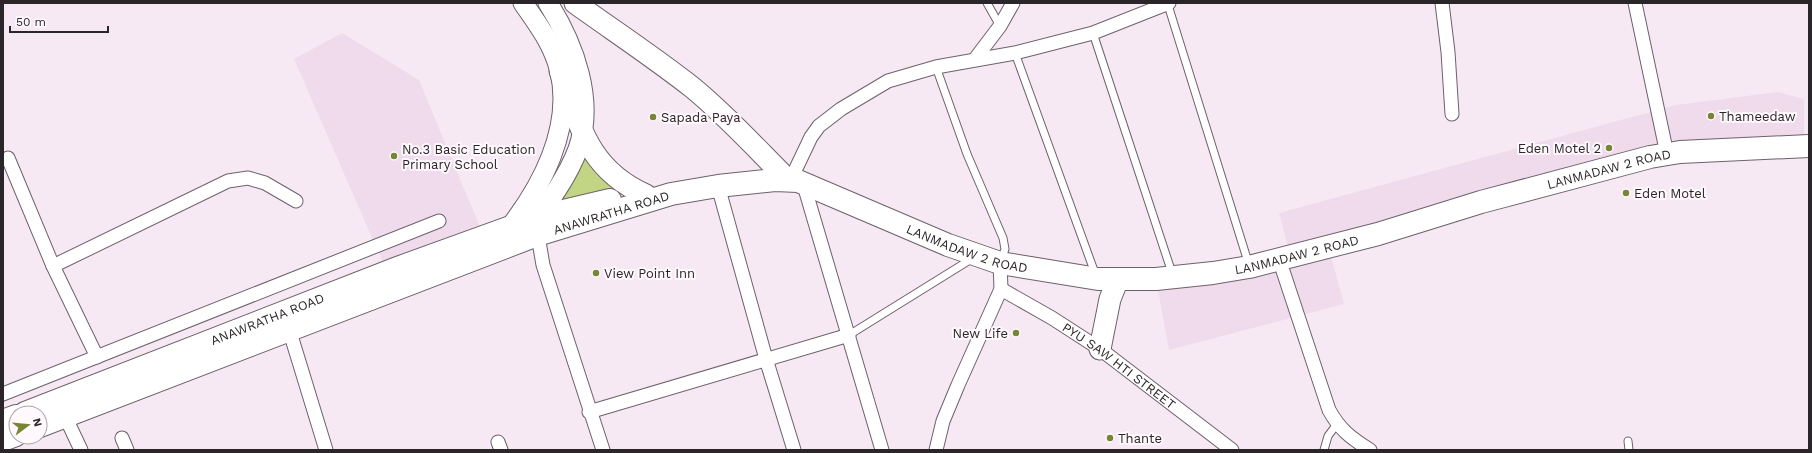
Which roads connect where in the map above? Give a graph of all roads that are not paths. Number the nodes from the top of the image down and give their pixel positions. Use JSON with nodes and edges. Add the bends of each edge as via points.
{"nodes":[{"id":1,"x":523,"y":3,"type":"edge"},
{"id":2,"x":548,"y":3,"type":"edge"},
{"id":3,"x":574,"y":3,"type":"edge"},
{"id":4,"x":988,"y":3,"type":"edge"},
{"id":5,"x":1013,"y":3,"type":"edge"},
{"id":6,"x":1442,"y":3,"type":"edge"},
{"id":7,"x":1634,"y":3,"type":"edge"},
{"id":8,"x":1169,"y":4,"type":"edge"},
{"id":9,"x":1000,"y":26,"type":"junction"},
{"id":10,"x":1093,"y":33,"type":"junction"},
{"id":11,"x":1015,"y":53,"type":"junction"},
{"id":12,"x":976,"y":59,"type":"junction"},
{"id":13,"x":936,"y":67,"type":"junction"},
{"id":14,"x":560,"y":71,"type":"junction"},
{"id":15,"x":1452,"y":114,"type":"dead end"},
{"id":16,"x":582,"y":130,"type":"junction"},
{"id":17,"x":1809,"y":146,"type":"edge"},
{"id":18,"x":1668,"y":154,"type":"junction"},
{"id":19,"x":8,"y":158,"type":"dead end"},
{"id":20,"x":794,"y":180,"type":"junction"},
{"id":21,"x":718,"y":186,"type":"junction"},
{"id":22,"x":671,"y":194,"type":"junction"},
{"id":23,"x":646,"y":196,"type":"junction"},
{"id":24,"x":296,"y":201,"type":"dead end"},
{"id":25,"x":439,"y":221,"type":"dead end"},
{"id":26,"x":538,"y":226,"type":"junction"},
{"id":27,"x":513,"y":235,"type":"junction"},
{"id":28,"x":976,"y":256,"type":"junction"},
{"id":29,"x":1279,"y":259,"type":"junction"},
{"id":30,"x":1000,"y":263,"type":"junction"},
{"id":31,"x":53,"y":266,"type":"junction"},
{"id":32,"x":1249,"y":267,"type":"junction"},
{"id":33,"x":1173,"y":278,"type":"junction"},
{"id":34,"x":1108,"y":279,"type":"junction"},
{"id":35,"x":1001,"y":289,"type":"junction"},
{"id":36,"x":289,"y":329,"type":"junction"},
{"id":37,"x":849,"y":335,"type":"junction"},
{"id":38,"x":1100,"y":349,"type":"junction"},
{"id":39,"x":97,"y":357,"type":"junction"},
{"id":40,"x":766,"y":359,"type":"junction"},
{"id":41,"x":118,"y":386,"type":"junction"},
{"id":42,"x":3,"y":394,"type":"edge"},
{"id":43,"x":48,"y":407,"type":"edge"},
{"id":44,"x":589,"y":412,"type":"junction"},
{"id":45,"x":65,"y":416,"type":"junction"},
{"id":46,"x":48,"y":423,"type":"edge"},
{"id":47,"x":1337,"y":424,"type":"junction"},
{"id":48,"x":1628,"y":441,"type":"dead end"},
{"id":49,"x":81,"y":450,"type":"edge"},
{"id":50,"x":326,"y":450,"type":"edge"},
{"id":51,"x":603,"y":450,"type":"edge"},
{"id":52,"x":794,"y":450,"type":"edge"},
{"id":53,"x":882,"y":450,"type":"edge"},
{"id":54,"x":936,"y":450,"type":"edge"},
{"id":55,"x":1232,"y":450,"type":"edge"},
{"id":56,"x":1324,"y":450,"type":"edge"},
{"id":57,"x":1370,"y":450,"type":"edge"},
{"id":58,"x":1629,"y":450,"type":"edge"}],
"edges":[{"from":1,"to":14,"type":"main road","via":[[539,25]]},
{"from":2,"to":16,"type":"main road","name":"ANAWRATHA ROAD","via":[[564,29],[578,70],[583,102]]},
{"from":3,"to":20,"type":"main road","via":[[693,88]]},
{"from":4,"to":9,"type":"lane"},
{"from":5,"to":9,"type":"street"},
{"from":6,"to":15,"type":"street"},
{"from":7,"to":18,"type":"street"},
{"from":8,"to":10,"type":"street"},
{"from":8,"to":32,"type":"lane"},
{"from":9,"to":12,"type":"street"},
{"from":10,"to":11,"type":"street"},
{"from":10,"to":33,"type":"lane"},
{"from":11,"to":12,"type":"street"},
{"from":11,"to":34,"type":"lane"},
{"from":12,"to":13,"type":"street"},
{"from":13,"to":20,"type":"street","via":[[888,81],[841,109],[819,126],[810,136]]},
{"from":13,"to":30,"type":"lane","via":[[967,154],[1003,238],[1005,249]]},
{"from":14,"to":16,"type":"main road"},
{"from":14,"to":27,"type":"main road","via":[[563,104],[559,132],[545,172]]},
{"from":16,"to":23,"type":"main road","via":[[596,157],[608,170],[623,184]]},
{"from":16,"to":26,"type":"main road","name":"ANAWRATHA ROAD","via":[[578,148],[569,168]]},
{"from":17,"to":18,"type":"highway","name":"LANMADAW 2 ROAD"},
{"from":18,"to":29,"type":"highway","name":"LANMADAW 2 ROAD","via":[[1529,189],[1378,234]]},
{"from":19,"to":31,"type":"street"},
{"from":20,"to":21,"type":"highway"},
{"from":20,"to":28,"type":"highway","name":"LANMADAW 2 ROAD"},
{"from":20,"to":37,"type":"street"},
{"from":21,"to":22,"type":"highway"},
{"from":21,"to":40,"type":"street"},
{"from":22,"to":23,"type":"highway","name":"ANAWRATHA ROAD"},
{"from":22,"to":26,"type":"highway","name":"ANAWRATHA ROAD"},
{"from":23,"to":26,"type":"highway","name":"ANAWRATHA ROAD","via":[[596,202]]},
{"from":24,"to":31,"type":"street","via":[[265,183],[248,178],[228,181]]},
{"from":25,"to":39,"type":"street"},
{"from":26,"to":27,"type":"highway","name":"ANAWRATHA ROAD"},
{"from":26,"to":44,"type":"street","via":[[543,265]]},
{"from":27,"to":36,"type":"highway","name":"ANAWRATHA ROAD","via":[[491,252]]},
{"from":27,"to":41,"type":"highway","name":"ANAWRATHA ROAD","via":[[400,267]]},
{"from":28,"to":30,"type":"highway","name":"LANMADAW 2 ROAD"},
{"from":28,"to":37,"type":"lane"},
{"from":29,"to":32,"type":"highway","name":"LANMADAW 2 ROAD"},
{"from":29,"to":47,"type":"street","via":[[1329,410]]},
{"from":30,"to":34,"type":"highway","name":"LANMADAW 2 ROAD"},
{"from":30,"to":35,"type":"street"},
{"from":31,"to":39,"type":"street"},
{"from":32,"to":33,"type":"highway","name":"LANMADAW 2 ROAD"},
{"from":33,"to":34,"type":"highway","name":"LANMADAW 2 ROAD"},
{"from":34,"to":38,"type":"main road","via":[[1110,299]]},
{"from":35,"to":38,"type":"street","name":"PYU SAW HTI STREET"},
{"from":35,"to":54,"type":"street","via":[[958,385]]},
{"from":36,"to":41,"type":"highway","name":"ANAWRATHA ROAD"},
{"from":36,"to":50,"type":"street"},
{"from":37,"to":40,"type":"street"},
{"from":37,"to":53,"type":"street"},
{"from":38,"to":55,"type":"street","name":"PYU SAW HTI STREET"},
{"from":39,"to":42,"type":"street"},
{"from":40,"to":44,"type":"street"},
{"from":40,"to":52,"type":"street"},
{"from":41,"to":43,"type":"highway","name":"ANAWRATHA ROAD"},
{"from":41,"to":45,"type":"highway","name":"ANAWRATHA ROAD"},
{"from":44,"to":51,"type":"street"},
{"from":45,"to":46,"type":"highway","name":"ANAWRATHA ROAD"},
{"from":45,"to":49,"type":"street"},
{"from":47,"to":56,"type":"lane","via":[[1328,436]]},
{"from":47,"to":57,"type":"street","via":[[1348,436]]},
{"from":48,"to":58,"type":"lane"}]}
